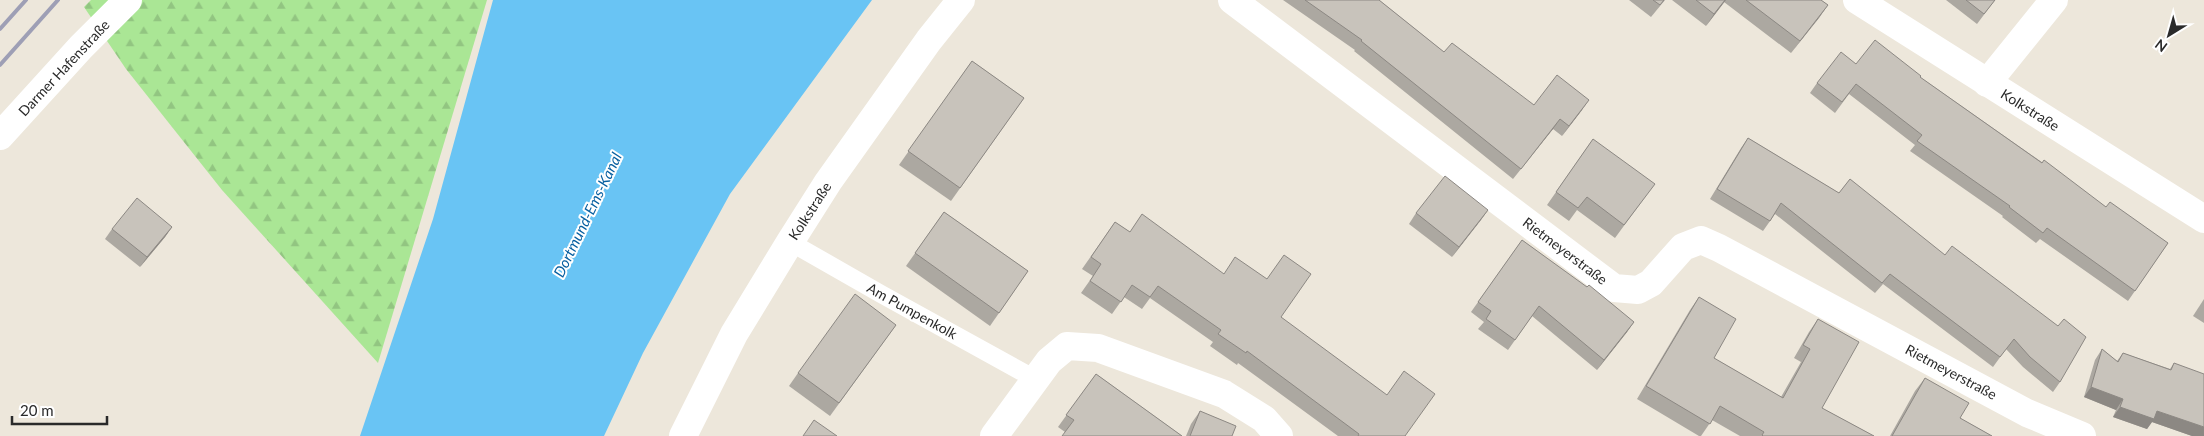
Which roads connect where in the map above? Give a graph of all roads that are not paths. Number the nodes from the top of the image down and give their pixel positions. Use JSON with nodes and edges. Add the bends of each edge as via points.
{"nodes":[{"id":1,"x":128,"y":0,"type":"edge"},
{"id":2,"x":960,"y":0,"type":"edge"},
{"id":3,"x":1232,"y":0,"type":"edge"},
{"id":4,"x":1857,"y":0,"type":"edge"},
{"id":5,"x":2054,"y":0,"type":"edge"},
{"id":6,"x":1987,"y":83,"type":"junction"},
{"id":7,"x":0,"y":136,"type":"edge"},
{"id":8,"x":2204,"y":219,"type":"edge"},
{"id":9,"x":790,"y":242,"type":"junction"},
{"id":10,"x":1035,"y":379,"type":"junction"},
{"id":11,"x":683,"y":436,"type":"edge"},
{"id":12,"x":994,"y":436,"type":"edge"},
{"id":13,"x":1280,"y":436,"type":"edge"},
{"id":14,"x":2082,"y":436,"type":"edge"}],
"edges":[{"from":1,"to":7,"type":"street","name":"Darmer Hafenstraße"},
{"from":2,"to":9,"type":"street","name":"Kolkstraße","via":[[828,182]]},
{"from":3,"to":14,"type":"street","name":"Rietmeyerstraße","via":[[1614,288],[1638,290],[1651,283],[1682,247],[1700,240],[2027,413]]},
{"from":4,"to":6,"type":"street","name":"Kolkstraße"},
{"from":5,"to":6,"type":"street"},
{"from":6,"to":8,"type":"street","name":"Kolkstraße"},
{"from":9,"to":10,"type":"lane","name":"Am Pumpenkolk"},
{"from":9,"to":11,"type":"street","name":"Kolkstraße","via":[[734,334]]},
{"from":10,"to":12,"type":"street"},
{"from":10,"to":13,"type":"street","via":[[1049,361],[1068,346],[1098,348],[1224,394],[1264,419]]}]}
